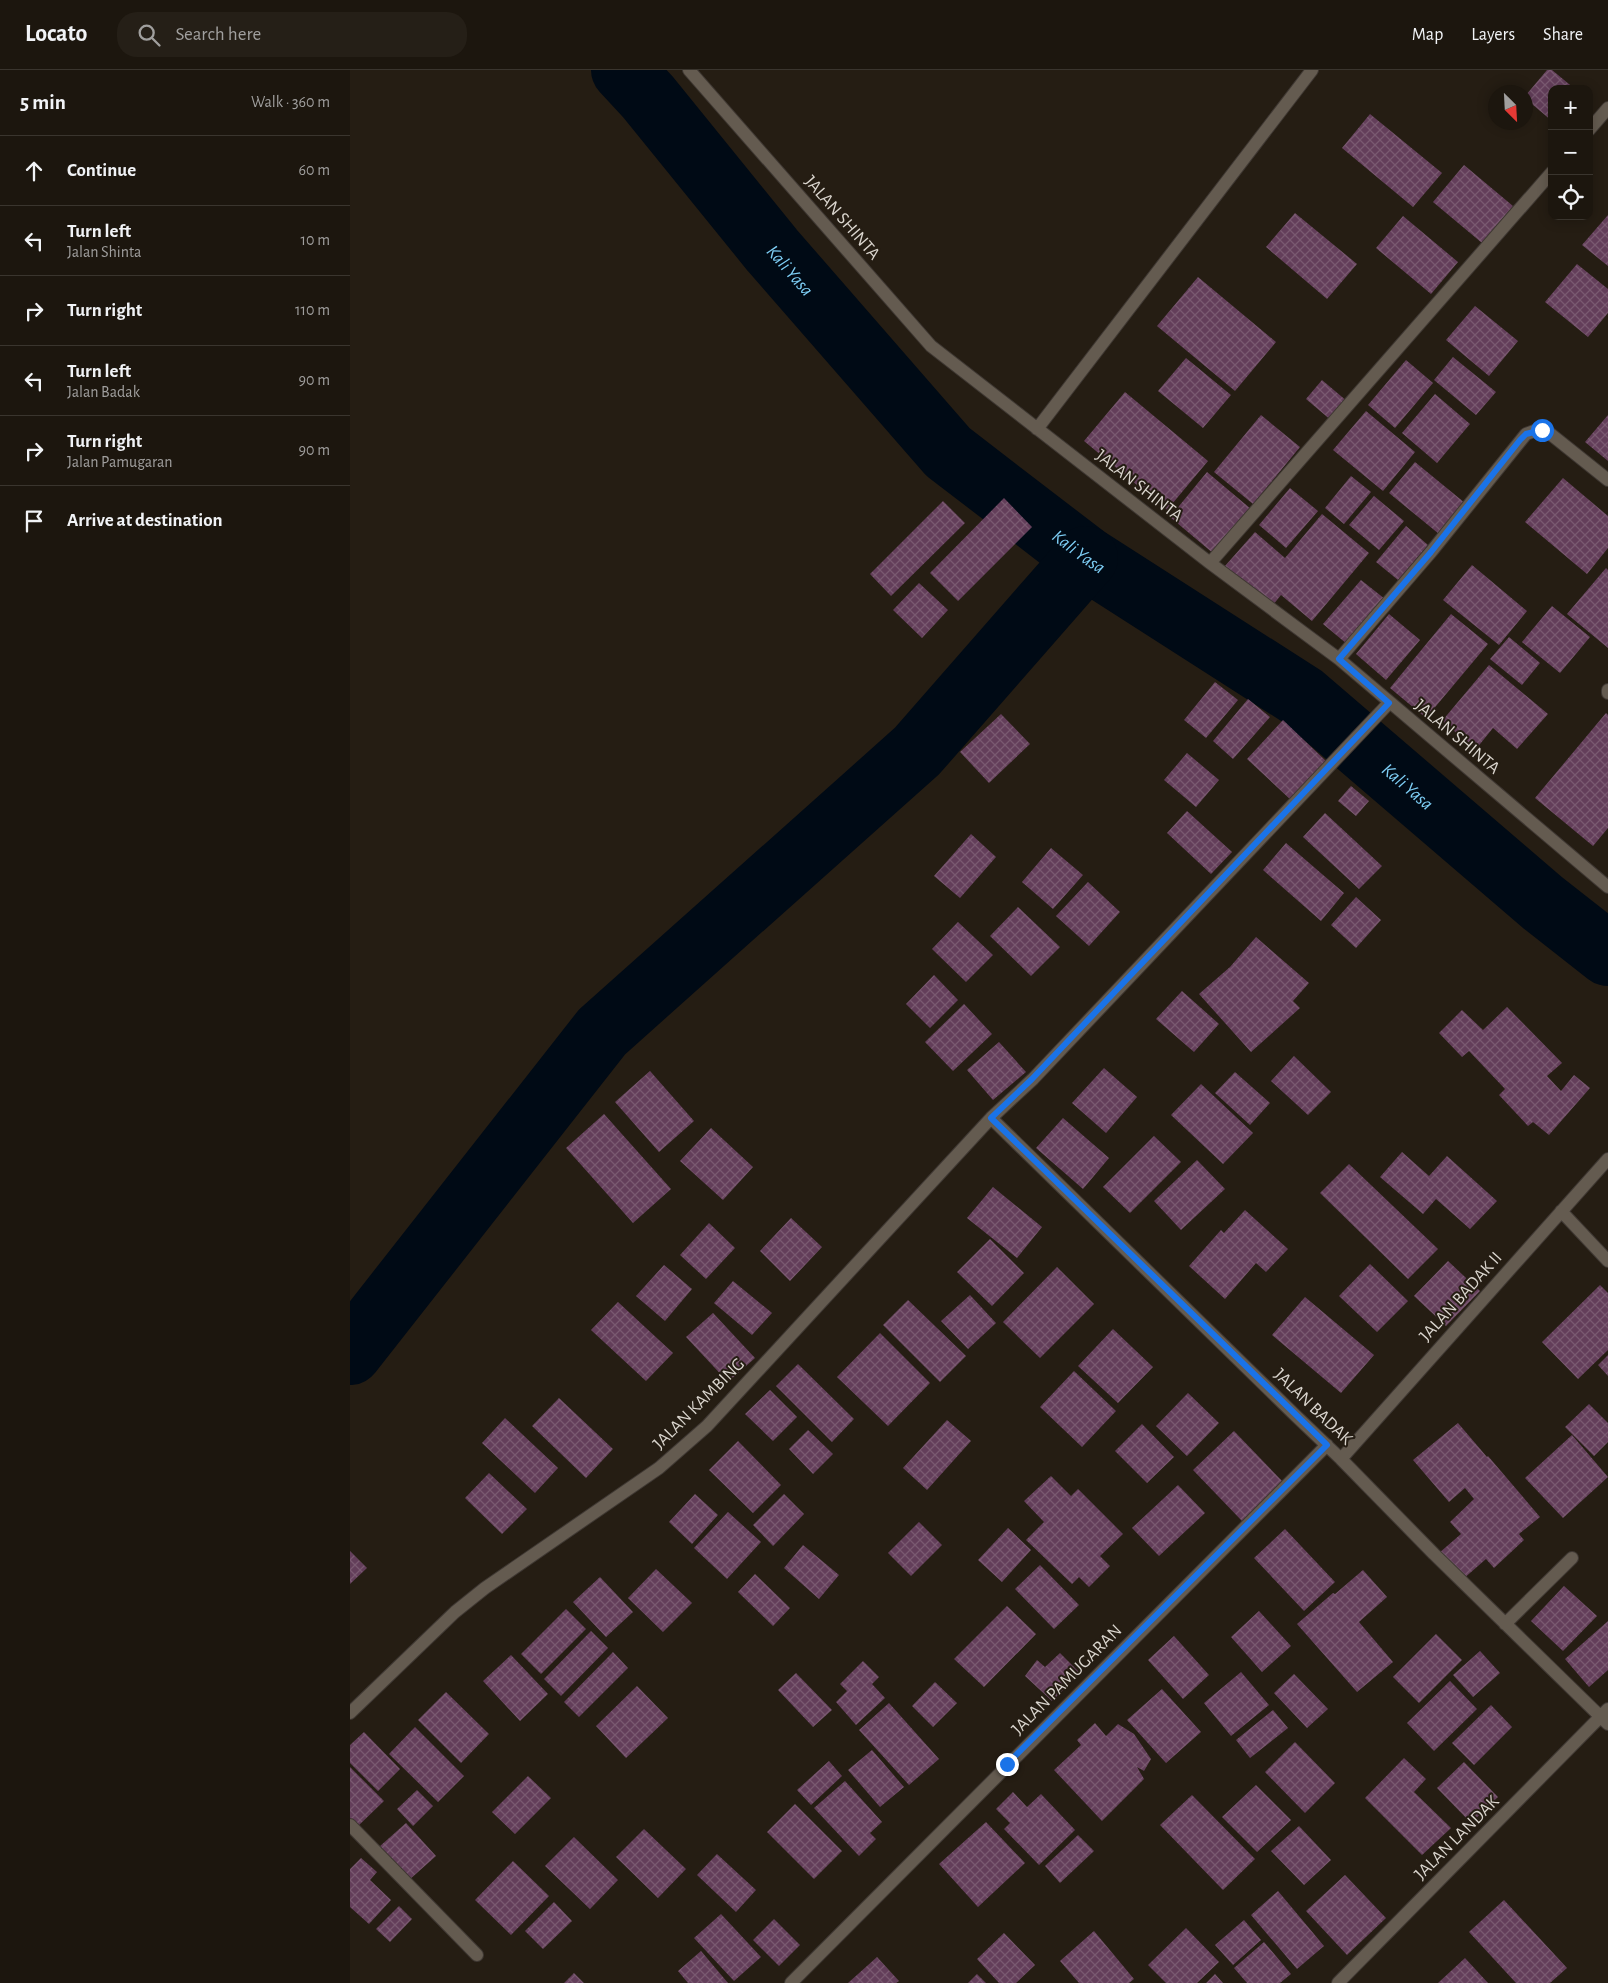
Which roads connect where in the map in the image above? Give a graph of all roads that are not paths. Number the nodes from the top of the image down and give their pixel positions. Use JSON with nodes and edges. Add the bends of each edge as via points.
{"nodes":[{"id":1,"x":689,"y":70,"type":"edge"},
{"id":2,"x":1312,"y":70,"type":"edge"},
{"id":3,"x":1608,"y":108,"type":"edge"},
{"id":4,"x":1593,"y":125,"type":"edge"},
{"id":5,"x":1549,"y":175,"type":"edge"},
{"id":6,"x":1037,"y":429,"type":"junction"},
{"id":7,"x":1608,"y":480,"type":"edge"},
{"id":8,"x":1210,"y":563,"type":"junction"},
{"id":9,"x":1339,"y":659,"type":"junction"},
{"id":10,"x":1387,"y":706,"type":"junction"},
{"id":11,"x":1608,"y":887,"type":"edge"},
{"id":12,"x":991,"y":1118,"type":"junction"},
{"id":13,"x":1608,"y":1159,"type":"edge"},
{"id":14,"x":1561,"y":1211,"type":"junction"},
{"id":15,"x":1608,"y":1261,"type":"edge"},
{"id":16,"x":1327,"y":1445,"type":"junction"},
{"id":17,"x":1341,"y":1459,"type":"junction"},
{"id":18,"x":1572,"y":1558,"type":"dead end"},
{"id":19,"x":1505,"y":1624,"type":"junction"},
{"id":20,"x":350,"y":1713,"type":"edge"},
{"id":21,"x":1606,"y":1717,"type":"edge"},
{"id":22,"x":350,"y":1825,"type":"edge"},
{"id":23,"x":477,"y":1955,"type":"dead end"},
{"id":24,"x":790,"y":1983,"type":"edge"},
{"id":25,"x":1338,"y":1983,"type":"edge"}],
"edges":[{"from":1,"to":6,"type":"street","name":"JALAN SHINTA","via":[[931,346]]},
{"from":2,"to":6,"type":"street"},
{"from":3,"to":4,"type":"street"},
{"from":5,"to":8,"type":"street"},
{"from":6,"to":8,"type":"street","name":"JALAN SHINTA"},
{"from":7,"to":9,"type":"street","via":[[1548,432],[1537,430],[1526,434]]},
{"from":8,"to":9,"type":"street","name":"JALAN SHINTA"},
{"from":9,"to":10,"type":"street","name":"JALAN SHINTA"},
{"from":10,"to":11,"type":"street","name":"JALAN SHINTA"},
{"from":10,"to":12,"type":"street","name":"JALAN KAMBING","via":[[1032,1079]]},
{"from":12,"to":16,"type":"street","name":"JALAN BADAK"},
{"from":12,"to":20,"type":"street","name":"JALAN KAMBING","via":[[707,1426],[659,1468],[484,1588]]},
{"from":13,"to":14,"type":"street","name":"JALAN BADAK II"},
{"from":14,"to":15,"type":"street"},
{"from":14,"to":17,"type":"street","name":"JALAN BADAK II"},
{"from":16,"to":17,"type":"street","name":"JALAN BADAK"},
{"from":16,"to":24,"type":"street","name":"JALAN PAMUGARAN"},
{"from":17,"to":19,"type":"street","name":"JALAN BADAK"},
{"from":18,"to":19,"type":"street"},
{"from":19,"to":21,"type":"street","name":"JALAN BADAK"},
{"from":21,"to":25,"type":"street","name":"JALAN LANDAK"},
{"from":22,"to":23,"type":"street"}]}
